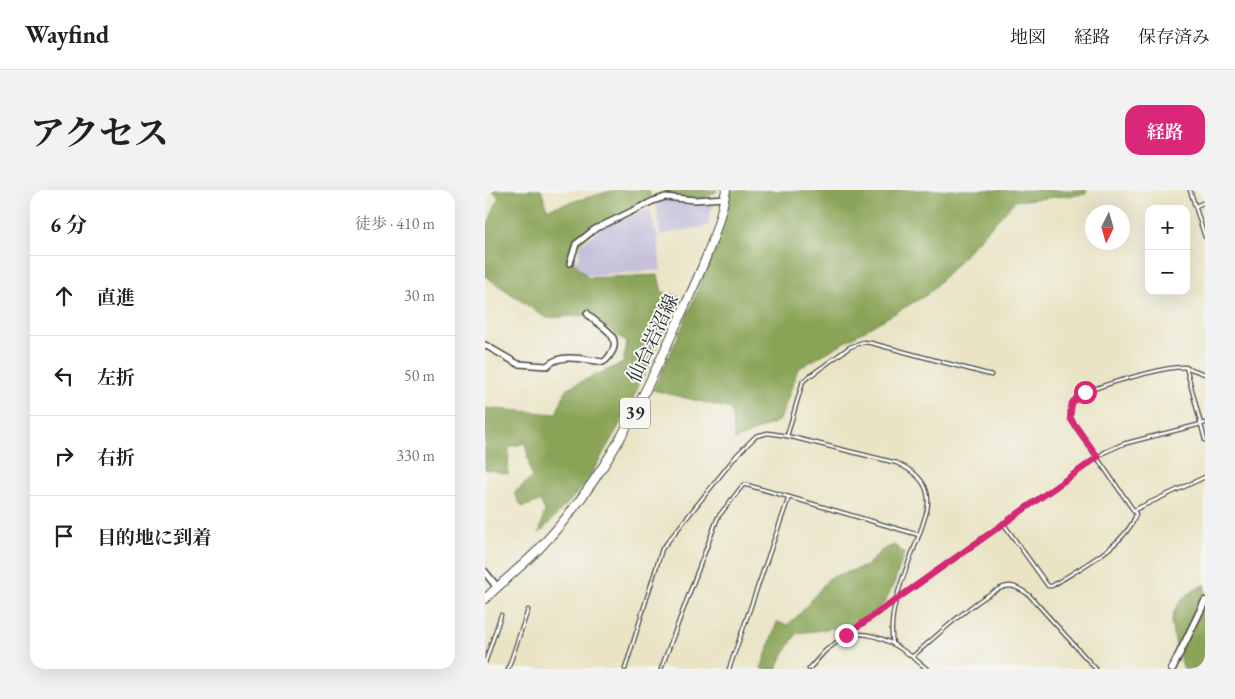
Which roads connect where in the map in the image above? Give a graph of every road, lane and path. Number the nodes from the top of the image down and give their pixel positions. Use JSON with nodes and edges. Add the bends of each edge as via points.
{"nodes":[{"id":1,"x":1190,"y":190,"type":"edge"},
{"id":2,"x":725,"y":194,"type":"edge"},
{"id":3,"x":1205,"y":202,"type":"edge"},
{"id":4,"x":1197,"y":206,"type":"junction"},
{"id":5,"x":1205,"y":237,"type":"edge"},
{"id":6,"x":570,"y":263,"type":"dead end"},
{"id":7,"x":587,"y":313,"type":"dead end"},
{"id":8,"x":485,"y":345,"type":"edge"},
{"id":9,"x":1186,"y":367,"type":"junction"},
{"id":10,"x":1205,"y":374,"type":"edge"},
{"id":11,"x":991,"y":375,"type":"dead end"},
{"id":12,"x":1203,"y":423,"type":"edge"},
{"id":13,"x":787,"y":436,"type":"junction"},
{"id":14,"x":1205,"y":440,"type":"edge"},
{"id":15,"x":1098,"y":457,"type":"junction"},
{"id":16,"x":1205,"y":477,"type":"edge"},
{"id":17,"x":789,"y":497,"type":"junction"},
{"id":18,"x":1134,"y":510,"type":"junction"},
{"id":19,"x":1003,"y":523,"type":"junction"},
{"id":20,"x":919,"y":535,"type":"junction"},
{"id":21,"x":485,"y":572,"type":"edge"},
{"id":22,"x":497,"y":587,"type":"junction"},
{"id":23,"x":485,"y":598,"type":"edge"},
{"id":24,"x":897,"y":600,"type":"junction"},
{"id":25,"x":1205,"y":601,"type":"edge"},
{"id":26,"x":528,"y":610,"type":"dead end"},
{"id":27,"x":501,"y":615,"type":"dead end"},
{"id":28,"x":846,"y":635,"type":"junction"},
{"id":29,"x":893,"y":644,"type":"junction"},
{"id":30,"x":913,"y":656,"type":"junction"},
{"id":31,"x":485,"y":663,"type":"edge"},
{"id":32,"x":509,"y":669,"type":"edge"},
{"id":33,"x":625,"y":669,"type":"edge"},
{"id":34,"x":661,"y":669,"type":"edge"},
{"id":35,"x":729,"y":669,"type":"edge"},
{"id":36,"x":809,"y":669,"type":"edge"},
{"id":37,"x":927,"y":669,"type":"edge"},
{"id":38,"x":1095,"y":669,"type":"edge"},
{"id":39,"x":1172,"y":669,"type":"edge"}],
"edges":[{"from":1,"to":4,"type":"lane"},
{"from":2,"to":6,"type":"street","via":[[695,200],[659,198],[595,229],[575,244]]},
{"from":2,"to":22,"type":"main road","name":"仙台岩沼線","number":"39","via":[[694,286],[625,434],[597,477],[557,528]]},
{"from":3,"to":4,"type":"lane"},
{"from":4,"to":5,"type":"lane"},
{"from":7,"to":8,"type":"street","via":[[614,338],[612,352],[603,362],[563,358],[547,366],[518,364]]},
{"from":9,"to":10,"type":"lane"},
{"from":9,"to":12,"type":"lane"},
{"from":9,"to":15,"type":"lane","via":[[1105,385],[1076,398],[1070,408],[1070,418]]},
{"from":11,"to":13,"type":"lane","via":[[871,343],[856,344],[803,381]]},
{"from":12,"to":14,"type":"lane"},
{"from":12,"to":15,"type":"lane","via":[[1123,444]]},
{"from":13,"to":20,"type":"lane","via":[[865,454],[911,469],[924,483],[929,500]]},
{"from":13,"to":33,"type":"lane","via":[[763,433],[749,442],[667,542],[657,559]]},
{"from":15,"to":18,"type":"lane"},
{"from":15,"to":19,"type":"lane"},
{"from":16,"to":18,"type":"lane"},
{"from":17,"to":20,"type":"lane"},
{"from":17,"to":34,"type":"lane","via":[[747,485],[739,489],[719,517]]},
{"from":17,"to":35,"type":"lane"},
{"from":18,"to":19,"type":"lane","via":[[1134,520],[1123,537],[1052,586],[1044,582]]},
{"from":19,"to":24,"type":"lane"},
{"from":20,"to":24,"type":"lane"},
{"from":21,"to":22,"type":"street"},
{"from":22,"to":23,"type":"main road","name":"仙台岩沼線","number":"39"},
{"from":24,"to":28,"type":"lane"},
{"from":24,"to":29,"type":"lane","via":[[891,624]]},
{"from":25,"to":39,"type":"street"},
{"from":26,"to":32,"type":"lane"},
{"from":27,"to":31,"type":"lane"},
{"from":28,"to":29,"type":"lane","via":[[864,634]]},
{"from":28,"to":36,"type":"lane"},
{"from":29,"to":30,"type":"lane"},
{"from":30,"to":37,"type":"lane"},
{"from":30,"to":38,"type":"lane","via":[[980,601],[1009,586],[1029,595]]}]}
